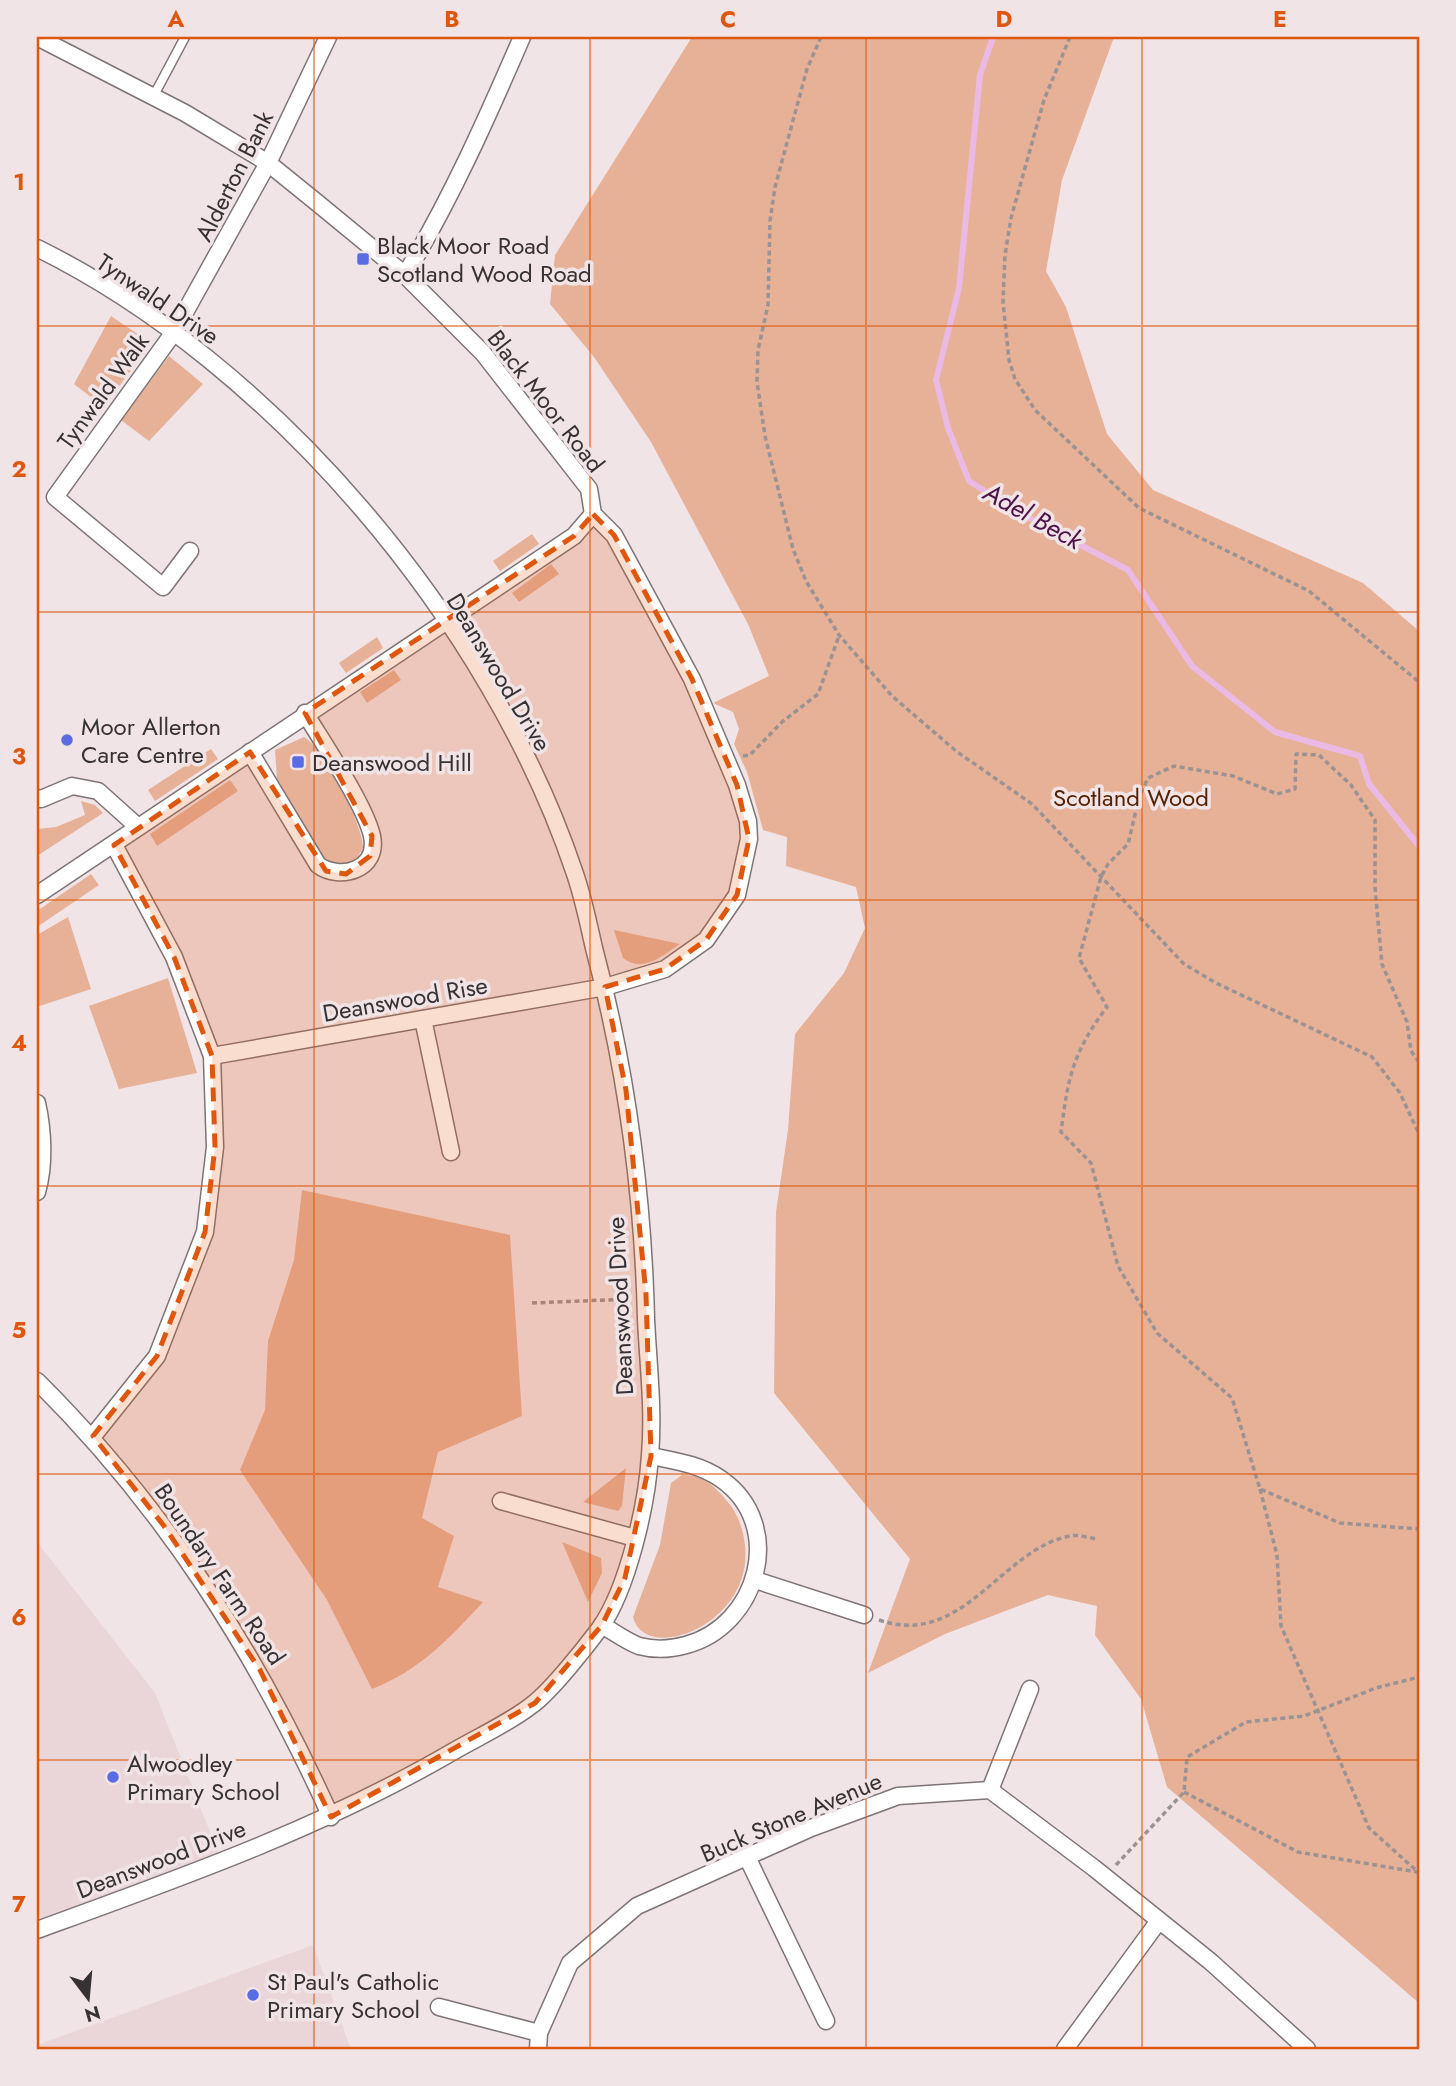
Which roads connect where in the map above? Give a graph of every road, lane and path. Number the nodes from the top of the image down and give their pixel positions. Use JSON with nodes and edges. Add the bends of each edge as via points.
{"nodes":[{"id":1,"x":37,"y":37,"type":"edge"},
{"id":2,"x":185,"y":37,"type":"edge"},
{"id":3,"x":328,"y":37,"type":"edge"},
{"id":4,"x":522,"y":37,"type":"edge"},
{"id":5,"x":821,"y":37,"type":"edge"},
{"id":6,"x":1070,"y":37,"type":"edge"},
{"id":7,"x":153,"y":97,"type":"junction"},
{"id":8,"x":268,"y":163,"type":"junction"},
{"id":9,"x":37,"y":248,"type":"edge"},
{"id":10,"x":405,"y":275,"type":"junction"},
{"id":11,"x":174,"y":332,"type":"junction"},
{"id":12,"x":282,"y":421,"type":"joint"},
{"id":13,"x":593,"y":514,"type":"junction"},
{"id":14,"x":190,"y":551,"type":"dead end"},
{"id":15,"x":445,"y":620,"type":"junction"},
{"id":16,"x":839,"y":635,"type":"junction"},
{"id":17,"x":1419,"y":682,"type":"edge"},
{"id":18,"x":305,"y":713,"type":"junction"},
{"id":19,"x":250,"y":752,"type":"junction"},
{"id":20,"x":728,"y":761,"type":"junction"},
{"id":21,"x":37,"y":798,"type":"edge"},
{"id":22,"x":137,"y":826,"type":"junction"},
{"id":23,"x":114,"y":845,"type":"junction"},
{"id":24,"x":1101,"y":877,"type":"junction"},
{"id":25,"x":37,"y":895,"type":"edge"},
{"id":26,"x":605,"y":987,"type":"junction"},
{"id":27,"x":423,"y":1019,"type":"junction"},
{"id":28,"x":212,"y":1056,"type":"junction"},
{"id":29,"x":1419,"y":1062,"type":"edge"},
{"id":30,"x":37,"y":1103,"type":"edge"},
{"id":31,"x":1419,"y":1134,"type":"edge"},
{"id":32,"x":451,"y":1152,"type":"dead end"},
{"id":33,"x":37,"y":1192,"type":"edge"},
{"id":34,"x":646,"y":1298,"type":"junction"},
{"id":35,"x":532,"y":1303,"type":"dead end"},
{"id":36,"x":37,"y":1381,"type":"edge"},
{"id":37,"x":93,"y":1436,"type":"junction"},
{"id":38,"x":650,"y":1456,"type":"junction"},
{"id":39,"x":1260,"y":1489,"type":"junction"},
{"id":40,"x":501,"y":1501,"type":"dead end"},
{"id":41,"x":1419,"y":1529,"type":"edge"},
{"id":42,"x":635,"y":1538,"type":"junction"},
{"id":43,"x":1097,"y":1539,"type":"dead end"},
{"id":44,"x":755,"y":1580,"type":"junction"},
{"id":45,"x":864,"y":1615,"type":"joint"},
{"id":46,"x":602,"y":1625,"type":"junction"},
{"id":47,"x":1419,"y":1677,"type":"edge"},
{"id":48,"x":1030,"y":1689,"type":"dead end"},
{"id":49,"x":1320,"y":1711,"type":"junction"},
{"id":50,"x":990,"y":1790,"type":"junction"},
{"id":51,"x":1184,"y":1792,"type":"junction"},
{"id":52,"x":331,"y":1817,"type":"junction"},
{"id":53,"x":748,"y":1859,"type":"junction"},
{"id":54,"x":1419,"y":1873,"type":"edge"},
{"id":55,"x":1105,"y":1877,"type":"junction"},
{"id":56,"x":1158,"y":1922,"type":"junction"},
{"id":57,"x":37,"y":1930,"type":"edge"},
{"id":58,"x":439,"y":2007,"type":"dead end"},
{"id":59,"x":826,"y":2021,"type":"dead end"},
{"id":60,"x":539,"y":2041,"type":"edge"},
{"id":61,"x":1065,"y":2049,"type":"edge"},
{"id":62,"x":1305,"y":2049,"type":"edge"}],
"edges":[{"from":1,"to":7,"type":"street","name":"Black Moor Road"},
{"from":2,"to":7,"type":"lane"},
{"from":3,"to":8,"type":"street","name":"Alderton Bank"},
{"from":4,"to":10,"type":"street","via":[[478,137]]},
{"from":5,"to":16,"type":"path","via":[[807,69],[775,187],[768,305],[758,350],[757,382],[765,436],[793,549],[806,581]]},
{"from":6,"to":17,"type":"path","via":[[1044,100],[1011,218],[1003,302],[1015,379],[1035,410],[1139,508],[1309,591]]},
{"from":7,"to":8,"type":"street","name":"Black Moor Road"},
{"from":8,"to":10,"type":"street","name":"Black Moor Road"},
{"from":8,"to":11,"type":"street","name":"Alderton Bank"},
{"from":9,"to":11,"type":"street","name":"Tynwald Drive"},
{"from":10,"to":13,"type":"street","name":"Black Moor Road","via":[[483,353],[560,448],[589,489]]},
{"from":11,"to":12,"type":"street","name":"Tynwald Drive"},
{"from":11,"to":14,"type":"street","name":"Tynwald Walk","via":[[55,497],[163,587]]},
{"from":12,"to":15,"type":"street","name":"Deanswood Drive","via":[[373,524]]},
{"from":13,"to":15,"type":"street","via":[[574,536]]},
{"from":13,"to":20,"type":"street","name":"Black Moor Road","via":[[614,535],[644,586]]},
{"from":15,"to":18,"type":"street"},
{"from":15,"to":26,"type":"street","name":"Deanswood Drive","via":[[518,739],[574,871]]},
{"from":16,"to":20,"type":"path","via":[[818,694],[750,755]]},
{"from":16,"to":24,"type":"path","via":[[892,696],[956,751],[1032,804]]},
{"from":18,"to":19,"type":"street"},
{"from":18,"to":19,"type":"street","via":[[372,836],[370,856],[356,870],[336,874],[318,865]]},
{"from":19,"to":22,"type":"street"},
{"from":20,"to":26,"type":"street","name":"Black Moor Road","via":[[749,830],[737,895],[706,940],[686,957],[665,970]]},
{"from":21,"to":22,"type":"street","via":[[72,786],[98,791]]},
{"from":22,"to":23,"type":"street"},
{"from":23,"to":25,"type":"street"},
{"from":23,"to":28,"type":"street","via":[[174,957]]},
{"from":24,"to":29,"type":"path","via":[[1128,844],[1147,778],[1174,766],[1233,776],[1277,794],[1295,789],[1296,754],[1319,755],[1351,785],[1375,820],[1382,964],[1407,1022],[1411,1051]]},
{"from":24,"to":31,"type":"path","via":[[1184,964],[1372,1057],[1400,1093]]},
{"from":24,"to":39,"type":"path","via":[[1079,958],[1107,1007],[1084,1037],[1068,1079],[1061,1132],[1091,1163],[1118,1266],[1157,1332],[1232,1398]]},
{"from":26,"to":27,"type":"street","name":"Deanswood Rise"},
{"from":26,"to":34,"type":"street","name":"Deanswood Drive","via":[[626,1090]]},
{"from":27,"to":28,"type":"street","name":"Deanswood Rise"},
{"from":27,"to":32,"type":"street"},
{"from":28,"to":37,"type":"street","via":[[215,1147],[205,1232],[157,1356]]},
{"from":30,"to":33,"type":"street","via":[[41,1178]]},
{"from":34,"to":35,"type":"path"},
{"from":34,"to":38,"type":"street","name":"Deanswood Drive"},
{"from":36,"to":37,"type":"street","name":"Boundary Farm Road"},
{"from":37,"to":52,"type":"street","name":"Boundary Farm Road","via":[[164,1526],[260,1670]]},
{"from":38,"to":42,"type":"street","name":"Deanswood Drive"},
{"from":38,"to":44,"type":"street","via":[[694,1464],[722,1479],[744,1503],[757,1533]]},
{"from":39,"to":41,"type":"path","via":[[1339,1523]]},
{"from":39,"to":49,"type":"path","via":[[1277,1555],[1281,1626]]},
{"from":40,"to":42,"type":"street"},
{"from":42,"to":46,"type":"street","name":"Deanswood Drive","via":[[625,1578]]},
{"from":43,"to":45,"type":"path","via":[[1073,1535],[1046,1543],[990,1589],[919,1626],[893,1625]]},
{"from":44,"to":45,"type":"street"},
{"from":44,"to":46,"type":"street","via":[[730,1622],[704,1640],[672,1649],[640,1646]]},
{"from":46,"to":52,"type":"street","name":"Deanswood Drive","via":[[535,1703]]},
{"from":47,"to":49,"type":"path","via":[[1376,1688]]},
{"from":48,"to":50,"type":"street"},
{"from":49,"to":51,"type":"path","via":[[1246,1722],[1187,1757]]},
{"from":49,"to":54,"type":"path","via":[[1369,1828]]},
{"from":50,"to":53,"type":"street","name":"Buck Stone Avenue","via":[[898,1796],[811,1828]]},
{"from":50,"to":55,"type":"street"},
{"from":51,"to":54,"type":"path","via":[[1298,1852]]},
{"from":51,"to":55,"type":"path"},
{"from":52,"to":57,"type":"street","name":"Deanswood Drive"},
{"from":53,"to":59,"type":"street"},
{"from":53,"to":60,"type":"street","name":"Buck Stone Avenue","via":[[637,1906],[570,1963]]},
{"from":55,"to":56,"type":"street"},
{"from":56,"to":61,"type":"street"},
{"from":56,"to":62,"type":"street","via":[[1211,1962]]},
{"from":58,"to":60,"type":"street"}]}
